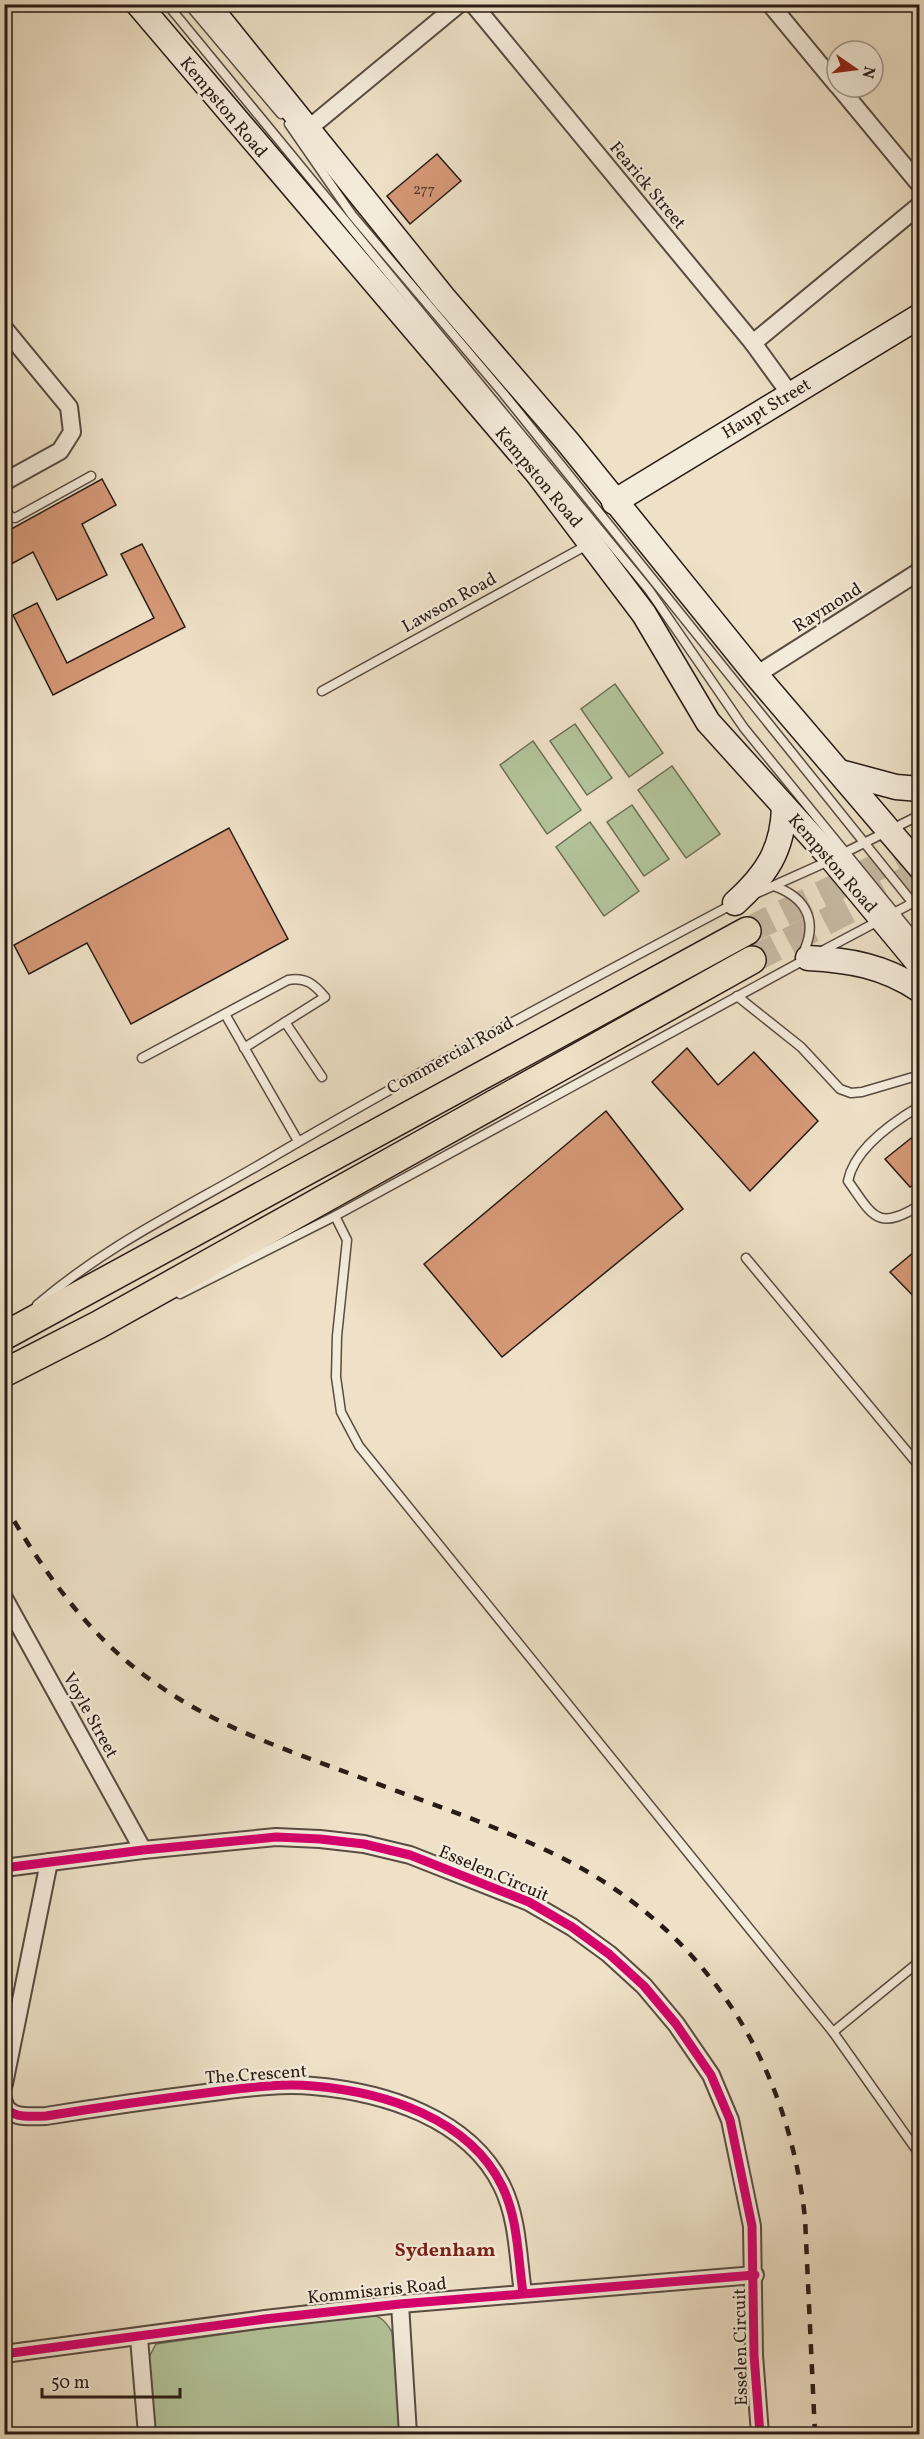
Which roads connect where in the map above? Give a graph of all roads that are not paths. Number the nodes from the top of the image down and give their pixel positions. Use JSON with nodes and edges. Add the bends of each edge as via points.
{"nodes":[{"id":1,"x":138,"y":4,"type":"edge"},
{"id":2,"x":166,"y":4,"type":"edge"},
{"id":3,"x":188,"y":4,"type":"edge"},
{"id":4,"x":207,"y":4,"type":"edge"},
{"id":5,"x":459,"y":4,"type":"edge"},
{"id":6,"x":473,"y":4,"type":"edge"},
{"id":7,"x":770,"y":4,"type":"edge"},
{"id":8,"x":825,"y":70,"type":"edge"},
{"id":9,"x":849,"y":99,"type":"edge"},
{"id":10,"x":308,"y":129,"type":"junction"},
{"id":11,"x":920,"y":184,"type":"edge"},
{"id":12,"x":920,"y":205,"type":"edge"},
{"id":13,"x":920,"y":316,"type":"edge"},
{"id":14,"x":4,"y":328,"type":"edge"},
{"id":15,"x":753,"y":343,"type":"junction"},
{"id":16,"x":790,"y":394,"type":"junction"},
{"id":17,"x":91,"y":476,"type":"dead end"},
{"id":18,"x":4,"y":482,"type":"edge"},
{"id":19,"x":614,"y":502,"type":"junction"},
{"id":20,"x":4,"y":507,"type":"edge"},
{"id":21,"x":592,"y":542,"type":"junction"},
{"id":22,"x":920,"y":571,"type":"edge"},
{"id":23,"x":756,"y":675,"type":"junction"},
{"id":24,"x":322,"y":691,"type":"dead end"},
{"id":25,"x":840,"y":772,"type":"junction"},
{"id":26,"x":920,"y":789,"type":"edge"},
{"id":27,"x":784,"y":807,"type":"junction"},
{"id":28,"x":920,"y":815,"type":"edge"},
{"id":29,"x":891,"y":831,"type":"junction"},
{"id":30,"x":865,"y":843,"type":"junction"},
{"id":31,"x":840,"y":856,"type":"junction"},
{"id":32,"x":920,"y":867,"type":"edge"},
{"id":33,"x":774,"y":885,"type":"junction"},
{"id":34,"x":916,"y":901,"type":"edge"},
{"id":35,"x":735,"y":903,"type":"junction"},
{"id":36,"x":920,"y":912,"type":"edge"},
{"id":37,"x":887,"y":917,"type":"junction"},
{"id":38,"x":747,"y":931,"type":"tunnel mouth"},
{"id":39,"x":920,"y":944,"type":"edge"},
{"id":40,"x":752,"y":960,"type":"tunnel mouth"},
{"id":41,"x":803,"y":961,"type":"junction"},
{"id":42,"x":920,"y":965,"type":"edge"},
{"id":43,"x":920,"y":990,"type":"edge"},
{"id":44,"x":737,"y":996,"type":"junction"},
{"id":45,"x":225,"y":1014,"type":"junction"},
{"id":46,"x":285,"y":1022,"type":"junction"},
{"id":47,"x":244,"y":1048,"type":"junction"},
{"id":48,"x":142,"y":1058,"type":"dead end"},
{"id":49,"x":920,"y":1075,"type":"edge"},
{"id":50,"x":322,"y":1077,"type":"dead end"},
{"id":51,"x":920,"y":1106,"type":"edge"},
{"id":52,"x":298,"y":1141,"type":"junction"},
{"id":53,"x":920,"y":1205,"type":"edge"},
{"id":54,"x":335,"y":1216,"type":"junction"},
{"id":55,"x":746,"y":1258,"type":"dead end"},
{"id":56,"x":175,"y":1296,"type":"dead end"},
{"id":57,"x":147,"y":1309,"type":"dead end"},
{"id":58,"x":98,"y":1325,"type":"junction"},
{"id":59,"x":4,"y":1335,"type":"edge"},
{"id":60,"x":4,"y":1373,"type":"edge"},
{"id":61,"x":920,"y":1467,"type":"edge"},
{"id":62,"x":5,"y":1600,"type":"edge"},
{"id":63,"x":143,"y":1850,"type":"junction"},
{"id":64,"x":49,"y":1862,"type":"junction"},
{"id":65,"x":4,"y":1868,"type":"edge"},
{"id":66,"x":920,"y":1961,"type":"edge"},
{"id":67,"x":833,"y":2032,"type":"junction"},
{"id":68,"x":4,"y":2084,"type":"edge"},
{"id":69,"x":9,"y":2108,"type":"edge"},
{"id":70,"x":920,"y":2155,"type":"edge"},
{"id":71,"x":755,"y":2275,"type":"junction"},
{"id":72,"x":523,"y":2293,"type":"junction"},
{"id":73,"x":400,"y":2304,"type":"junction"},
{"id":74,"x":139,"y":2337,"type":"junction"},
{"id":75,"x":4,"y":2354,"type":"edge"},
{"id":76,"x":147,"y":2434,"type":"edge"},
{"id":77,"x":408,"y":2434,"type":"edge"},
{"id":78,"x":760,"y":2434,"type":"edge"}],
"edges":[{"from":1,"to":21,"type":"main road","name":"Kempston Road"},
{"from":2,"to":31,"type":"lane","via":[[649,590],[744,728]]},
{"from":3,"to":30,"type":"lane","via":[[291,127],[352,215],[525,420]]},
{"from":4,"to":10,"type":"main road"},
{"from":5,"to":10,"type":"street"},
{"from":6,"to":15,"type":"street","name":"Fearick Street"},
{"from":7,"to":8,"type":"street"},
{"from":9,"to":11,"type":"street"},
{"from":10,"to":19,"type":"main road"},
{"from":12,"to":15,"type":"street"},
{"from":13,"to":16,"type":"main road","name":"Haupt Street"},
{"from":14,"to":18,"type":"street","via":[[69,407],[72,432],[60,451]]},
{"from":15,"to":16,"type":"street","name":"Fearick Street"},
{"from":16,"to":19,"type":"main road","name":"Haupt Street"},
{"from":17,"to":20,"type":"lane","via":[[15,518]]},
{"from":19,"to":23,"type":"main road"},
{"from":21,"to":24,"type":"lane","name":"Lawson Road"},
{"from":21,"to":27,"type":"main road","name":"Kempston Road","via":[[644,614],[708,722]]},
{"from":22,"to":23,"type":"street","name":"Raymond"},
{"from":23,"to":25,"type":"main road"},
{"from":25,"to":26,"type":"main road","via":[[896,787]]},
{"from":25,"to":29,"type":"main road"},
{"from":27,"to":31,"type":"main road","name":"Kempston Road"},
{"from":27,"to":35,"type":"main road","via":[[775,857],[758,882]]},
{"from":28,"to":29,"type":"lane","name":"Commercial Road"},
{"from":29,"to":30,"type":"lane","name":"Commercial Road"},
{"from":29,"to":32,"type":"main road"},
{"from":30,"to":31,"type":"lane","name":"Commercial Road"},
{"from":30,"to":34,"type":"lane"},
{"from":31,"to":33,"type":"lane","name":"Commercial Road"},
{"from":31,"to":37,"type":"main road","name":"Kempston Road"},
{"from":33,"to":35,"type":"lane","name":"Commercial Road"},
{"from":33,"to":41,"type":"lane","via":[[797,897],[810,914]]},
{"from":34,"to":36,"type":"lane"},
{"from":34,"to":37,"type":"lane"},
{"from":35,"to":52,"type":"lane","name":"Commercial Road"},
{"from":37,"to":39,"type":"lane"},
{"from":37,"to":41,"type":"lane"},
{"from":37,"to":42,"type":"main road","name":"Kempston Road"},
{"from":38,"to":59,"type":"main road","name":"Commercial Road"},
{"from":40,"to":58,"type":"main road"},
{"from":41,"to":43,"type":"main road","via":[[849,960],[866,964]]},
{"from":41,"to":44,"type":"lane"},
{"from":44,"to":49,"type":"lane","via":[[801,1047],[840,1089],[862,1092]]},
{"from":44,"to":54,"type":"lane"},
{"from":45,"to":46,"type":"lane","via":[[288,980],[298,978],[315,984],[325,997]]},
{"from":45,"to":47,"type":"lane"},
{"from":45,"to":48,"type":"lane"},
{"from":46,"to":47,"type":"lane"},
{"from":46,"to":50,"type":"lane"},
{"from":47,"to":52,"type":"lane"},
{"from":51,"to":53,"type":"lane","via":[[898,1119],[856,1160],[848,1181],[872,1214],[885,1219],[898,1219]]},
{"from":52,"to":59,"type":"lane","name":"Commercial Road","via":[[143,1229],[88,1265]]},
{"from":54,"to":56,"type":"lane"},
{"from":54,"to":67,"type":"lane","via":[[347,1240],[336,1377],[341,1412],[359,1446]]},
{"from":55,"to":61,"type":"lane"},
{"from":57,"to":58,"type":"lane"},
{"from":58,"to":60,"type":"main road"},
{"from":62,"to":63,"type":"street","name":"Voyle Street"},
{"from":63,"to":64,"type":"street","name":"Esselen Circuit"},
{"from":63,"to":71,"type":"street","name":"Esselen Circuit","via":[[276,1838],[364,1844],[410,1855],[529,1902],[572,1927],[644,1986],[711,2075],[730,2120],[741,2167],[752,2226]]},
{"from":64,"to":65,"type":"street","name":"Esselen Circuit"},
{"from":64,"to":68,"type":"street"},
{"from":66,"to":67,"type":"lane"},
{"from":67,"to":70,"type":"lane"},
{"from":69,"to":72,"type":"street","name":"The Crescent","via":[[46,2116],[259,2087],[311,2085],[391,2101],[451,2129],[470,2143],[490,2167],[503,2187],[513,2218]]},
{"from":71,"to":72,"type":"street","name":"Kommisaris Road"},
{"from":71,"to":78,"type":"street","name":"Esselen Circuit","via":[[754,2355]]},
{"from":72,"to":73,"type":"street","name":"Kommisaris Road"},
{"from":73,"to":74,"type":"street","name":"Kommisaris Road"},
{"from":73,"to":77,"type":"street"},
{"from":74,"to":75,"type":"street","name":"Kommisaris Road"},
{"from":74,"to":76,"type":"street"}]}
